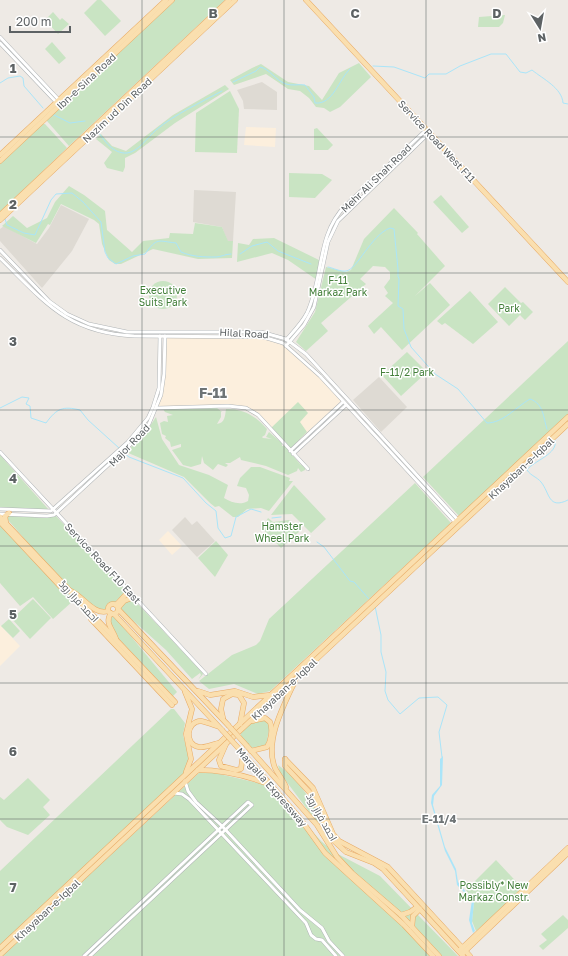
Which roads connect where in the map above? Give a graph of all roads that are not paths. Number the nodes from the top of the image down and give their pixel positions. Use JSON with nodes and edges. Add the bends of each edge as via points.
{"nodes":[{"id":1,"x":166,"y":0,"type":"edge"},
{"id":2,"x":172,"y":0,"type":"edge"},
{"id":3,"x":229,"y":0,"type":"edge"},
{"id":4,"x":235,"y":0,"type":"edge"},
{"id":5,"x":306,"y":0,"type":"edge"},
{"id":6,"x":202,"y":28,"type":"junction"},
{"id":7,"x":0,"y":37,"type":"edge"},
{"id":8,"x":0,"y":43,"type":"edge"},
{"id":9,"x":59,"y":103,"type":"junction"},
{"id":10,"x":34,"y":127,"type":"junction"},
{"id":11,"x":428,"y":132,"type":"junction"},
{"id":12,"x":0,"y":155,"type":"edge"},
{"id":13,"x":0,"y":162,"type":"edge"},
{"id":14,"x":1,"y":217,"type":"edge"},
{"id":15,"x":0,"y":250,"type":"edge"},
{"id":16,"x":0,"y":258,"type":"edge"},
{"id":17,"x":568,"y":282,"type":"edge"},
{"id":18,"x":162,"y":332,"type":"junction"},
{"id":19,"x":160,"y":337,"type":"junction"},
{"id":20,"x":165,"y":337,"type":"junction"},
{"id":21,"x":288,"y":341,"type":"junction"},
{"id":22,"x":283,"y":343,"type":"junction"},
{"id":23,"x":286,"y":346,"type":"junction"},
{"id":24,"x":344,"y":403,"type":"junction"},
{"id":25,"x":155,"y":407,"type":"junction"},
{"id":26,"x":568,"y":417,"type":"edge"},
{"id":27,"x":568,"y":424,"type":"edge"},
{"id":28,"x":130,"y":443,"type":"junction"},
{"id":29,"x":0,"y":452,"type":"edge"},
{"id":30,"x":291,"y":452,"type":"junction"},
{"id":31,"x":115,"y":457,"type":"junction"},
{"id":32,"x":522,"y":464,"type":"junction"},
{"id":33,"x":308,"y":469,"type":"dead end"},
{"id":34,"x":0,"y":509,"type":"edge"},
{"id":35,"x":53,"y":510,"type":"junction"},
{"id":36,"x":9,"y":513,"type":"junction"},
{"id":37,"x":56,"y":513,"type":"junction"},
{"id":38,"x":0,"y":514,"type":"edge"},
{"id":39,"x":0,"y":517,"type":"edge"},
{"id":40,"x":0,"y":522,"type":"edge"},
{"id":41,"x":459,"y":523,"type":"junction"},
{"id":42,"x":6,"y":524,"type":"junction"},
{"id":43,"x":69,"y":591,"type":"junction"},
{"id":44,"x":128,"y":591,"type":"junction"},
{"id":45,"x":134,"y":596,"type":"junction"},
{"id":46,"x":376,"y":601,"type":"junction"},
{"id":47,"x":117,"y":608,"type":"junction"},
{"id":48,"x":111,"y":613,"type":"junction"},
{"id":49,"x":96,"y":621,"type":"junction"},
{"id":50,"x":117,"y":641,"type":"junction"},
{"id":51,"x":314,"y":658,"type":"junction"},
{"id":52,"x":206,"y":674,"type":"dead end"},
{"id":53,"x":297,"y":678,"type":"junction"},
{"id":54,"x":195,"y":689,"type":"junction"},
{"id":55,"x":184,"y":690,"type":"junction"},
{"id":56,"x":271,"y":695,"type":"junction"},
{"id":57,"x":224,"y":720,"type":"junction"},
{"id":58,"x":250,"y":721,"type":"junction"},
{"id":59,"x":240,"y":724,"type":"junction"},
{"id":60,"x":220,"y":728,"type":"junction"},
{"id":61,"x":219,"y":743,"type":"junction"},
{"id":62,"x":226,"y":743,"type":"junction"},
{"id":63,"x":251,"y":751,"type":"junction"},
{"id":64,"x":242,"y":752,"type":"junction"},
{"id":65,"x":198,"y":770,"type":"junction"},
{"id":66,"x":185,"y":774,"type":"junction"},
{"id":67,"x":185,"y":781,"type":"junction"},
{"id":68,"x":272,"y":786,"type":"junction"},
{"id":69,"x":287,"y":790,"type":"junction"},
{"id":70,"x":174,"y":792,"type":"junction"},
{"id":71,"x":222,"y":826,"type":"junction"},
{"id":72,"x":218,"y":830,"type":"junction"},
{"id":73,"x":225,"y":830,"type":"junction"},
{"id":74,"x":221,"y":834,"type":"junction"},
{"id":75,"x":568,"y":848,"type":"edge"},
{"id":76,"x":568,"y":853,"type":"edge"},
{"id":77,"x":417,"y":905,"type":"junction"},
{"id":78,"x":401,"y":915,"type":"junction"},
{"id":79,"x":437,"y":925,"type":"junction"},
{"id":80,"x":412,"y":927,"type":"junction"},
{"id":81,"x":0,"y":948,"type":"edge"},
{"id":82,"x":462,"y":952,"type":"edge"},
{"id":83,"x":0,"y":955,"type":"edge"},
{"id":84,"x":84,"y":956,"type":"edge"},
{"id":85,"x":90,"y":956,"type":"edge"},
{"id":86,"x":336,"y":956,"type":"edge"},
{"id":87,"x":343,"y":956,"type":"edge"},
{"id":88,"x":433,"y":956,"type":"edge"},
{"id":89,"x":439,"y":956,"type":"edge"},
{"id":90,"x":470,"y":956,"type":"edge"}],
"edges":[{"from":1,"to":9,"type":"main road","name":"Ibn-e-Sina Road"},
{"from":2,"to":9,"type":"main road","name":"Ibn-e-Sina Road"},
{"from":3,"to":6,"type":"main road","name":"Nazim ud Din Road"},
{"from":4,"to":6,"type":"main road","name":"Nazim ud Din Road"},
{"from":5,"to":11,"type":"main road","name":"Service Road West F11"},
{"from":6,"to":14,"type":"main road","name":"Nazim ud Din Road"},
{"from":7,"to":9,"type":"street"},
{"from":8,"to":9,"type":"street"},
{"from":9,"to":10,"type":"main road","name":"Ibn-e-Sina Road"},
{"from":10,"to":12,"type":"main road","name":"Ibn-e-Sina Road"},
{"from":10,"to":13,"type":"main road","name":"Ibn-e-Sina Road"},
{"from":11,"to":17,"type":"main road","name":"Service Road West F11"},
{"from":11,"to":21,"type":"street","name":"Mehr Ali Shah Road","via":[[338,221],[328,242],[314,307],[304,325]]},
{"from":15,"to":18,"type":"street","name":"Hilal Road","via":[[40,292],[74,318],[117,331]]},
{"from":16,"to":19,"type":"street","name":"Hilal Road","via":[[47,305],[72,322],[113,335]]},
{"from":18,"to":19,"type":"street","name":"Major Road"},
{"from":18,"to":20,"type":"street","name":"Major Road"},
{"from":18,"to":21,"type":"street","name":"Hilal Road","via":[[261,332]]},
{"from":19,"to":20,"type":"street","name":"Hilal Road"},
{"from":19,"to":25,"type":"street","name":"Major Road","via":[[159,382]]},
{"from":20,"to":22,"type":"street","name":"Hilal Road","via":[[263,337]]},
{"from":20,"to":25,"type":"street","name":"Major Road","via":[[164,374]]},
{"from":21,"to":22,"type":"street"},
{"from":21,"to":23,"type":"street"},
{"from":21,"to":41,"type":"street","name":"Hilal Road","via":[[306,354]]},
{"from":22,"to":23,"type":"street","name":"Hilal Road"},
{"from":23,"to":24,"type":"street","name":"Hilal Road","via":[[320,376]]},
{"from":24,"to":30,"type":"street"},
{"from":24,"to":41,"type":"street","name":"Hilal Road"},
{"from":25,"to":28,"type":"street","name":"Major Road","via":[[149,424]]},
{"from":25,"to":30,"type":"street","via":[[246,408],[258,415]]},
{"from":26,"to":32,"type":"main road","name":"Khayaban-e-Iqbal"},
{"from":27,"to":32,"type":"main road","name":"Khayaban-e-Iqbal"},
{"from":28,"to":31,"type":"street","name":"Major Road"},
{"from":28,"to":31,"type":"street","name":"Major Road","via":[[122,447]]},
{"from":29,"to":35,"type":"street","name":"Service Road F10 East"},
{"from":30,"to":33,"type":"street"},
{"from":31,"to":35,"type":"street","name":"Major Road"},
{"from":31,"to":37,"type":"street","name":"Major Road"},
{"from":32,"to":41,"type":"main road","name":"Khayaban-e-Iqbal"},
{"from":34,"to":35,"type":"street","via":[[44,512]]},
{"from":35,"to":37,"type":"street","name":"Service Road F10 East"},
{"from":36,"to":37,"type":"street","via":[[47,516]]},
{"from":36,"to":38,"type":"street"},
{"from":36,"to":42,"type":"main road","via":[[5,517]]},
{"from":37,"to":44,"type":"street","name":"Service Road F10 East"},
{"from":39,"to":42,"type":"main road","name":"احمد فراز روڈ"},
{"from":40,"to":49,"type":"main road","name":"احمد فراز روڈ"},
{"from":41,"to":46,"type":"main road","name":"Khayaban-e-Iqbal"},
{"from":42,"to":43,"type":"main road","name":"احمد فراز روڈ"},
{"from":43,"to":48,"type":"main road","via":[[78,594],[98,611]]},
{"from":43,"to":49,"type":"main road","name":"احمد فراز روڈ"},
{"from":44,"to":45,"type":"street","name":"Service Road F10 East"},
{"from":44,"to":47,"type":"main road"},
{"from":45,"to":47,"type":"main road"},
{"from":45,"to":52,"type":"street","name":"Service Road F10 East"},
{"from":46,"to":51,"type":"main road","name":"Khayaban-e-Iqbal","via":[[370,610]]},
{"from":46,"to":51,"type":"main road","name":"Khayaban-e-Iqbal","via":[[369,603]]},
{"from":47,"to":48,"type":"main road"},
{"from":47,"to":48,"type":"main road","via":[[109,606]]},
{"from":47,"to":54,"type":"main road"},
{"from":48,"to":50,"type":"main road","via":[[108,622]]},
{"from":48,"to":55,"type":"main road","name":"Margalla Expressway"},
{"from":49,"to":50,"type":"main road","name":"احمد فراز روڈ"},
{"from":49,"to":50,"type":"main road","name":"احمد فراز روڈ","via":[[174,703]]},
{"from":51,"to":53,"type":"main road","name":"Khayaban-e-Iqbal"},
{"from":51,"to":56,"type":"main road","name":"Khayaban-e-Iqbal"},
{"from":53,"to":58,"type":"main road","name":"Khayaban-e-Iqbal"},
{"from":53,"to":69,"type":"main road","via":[[280,712],[272,753],[274,766]]},
{"from":54,"to":56,"type":"main road","via":[[210,695],[235,691],[253,697]]},
{"from":54,"to":57,"type":"main road"},
{"from":55,"to":60,"type":"main road","name":"Margalla Expressway"},
{"from":55,"to":66,"type":"main road","via":[[192,710],[186,734],[191,759]]},
{"from":56,"to":59,"type":"main road","name":"Khayaban-e-Iqbal"},
{"from":57,"to":59,"type":"main road","via":[[221,709],[223,699],[234,694],[244,703]]},
{"from":57,"to":63,"type":"main road","name":"Margalla Expressway","bridge":true},
{"from":58,"to":62,"type":"main road","name":"Khayaban-e-Iqbal"},
{"from":58,"to":63,"type":"main road","via":[[265,718],[272,726],[267,748]]},
{"from":59,"to":61,"type":"main road","name":"Khayaban-e-Iqbal"},
{"from":60,"to":61,"type":"main road","via":[[202,721],[195,722],[188,734],[190,741],[196,746],[204,747]]},
{"from":60,"to":64,"type":"main road","name":"Margalla Expressway","bridge":true},
{"from":61,"to":66,"type":"main road","name":"Khayaban-e-Iqbal"},
{"from":62,"to":64,"type":"main road","via":[[219,760],[221,766],[241,769]]},
{"from":62,"to":65,"type":"main road","name":"Khayaban-e-Iqbal"},
{"from":63,"to":69,"type":"main road","name":"Margalla Expressway"},
{"from":64,"to":68,"type":"main road","name":"Margalla Expressway"},
{"from":65,"to":67,"type":"main road","name":"Khayaban-e-Iqbal"},
{"from":65,"to":68,"type":"main road","via":[[246,777]]},
{"from":66,"to":81,"type":"main road","name":"Khayaban-e-Iqbal"},
{"from":67,"to":70,"type":"main road","name":"Khayaban-e-Iqbal"},
{"from":67,"to":71,"type":"street","via":[[189,793]]},
{"from":68,"to":88,"type":"main road","name":"Margalla Expressway","via":[[325,853],[399,920]]},
{"from":69,"to":78,"type":"main road","name":"Margalla Expressway","via":[[318,826],[337,857]]},
{"from":70,"to":72,"type":"street","via":[[186,796]]},
{"from":70,"to":83,"type":"main road","name":"Khayaban-e-Iqbal"},
{"from":71,"to":72,"type":"street"},
{"from":71,"to":73,"type":"street"},
{"from":71,"to":73,"type":"street","via":[[248,802],[252,805]]},
{"from":72,"to":74,"type":"street"},
{"from":72,"to":84,"type":"street"},
{"from":73,"to":74,"type":"street"},
{"from":73,"to":87,"type":"street","via":[[300,910],[322,928],[329,941]]},
{"from":74,"to":85,"type":"street"},
{"from":74,"to":86,"type":"street","via":[[306,923],[311,935],[322,940]]},
{"from":75,"to":82,"type":"main road"},
{"from":76,"to":82,"type":"main road"},
{"from":77,"to":77,"type":"main road","name":"احمد فراز روڈ","via":[[383,869],[346,852],[333,840],[311,794],[285,766],[285,759],[313,788],[338,841],[388,867]]},
{"from":77,"to":78,"type":"main road","via":[[410,912]]},
{"from":77,"to":79,"type":"main road","name":"احمد فراز روڈ"},
{"from":77,"to":79,"type":"main road","name":"احمد فراز روڈ"},
{"from":77,"to":80,"type":"main road"},
{"from":78,"to":80,"type":"main road","name":"Margalla Expressway"},
{"from":79,"to":82,"type":"main road","name":"احمد فراز روڈ"},
{"from":80,"to":89,"type":"main road","name":"Margalla Expressway"},
{"from":82,"to":90,"type":"main road","name":"احمد فراز روڈ"}]}
